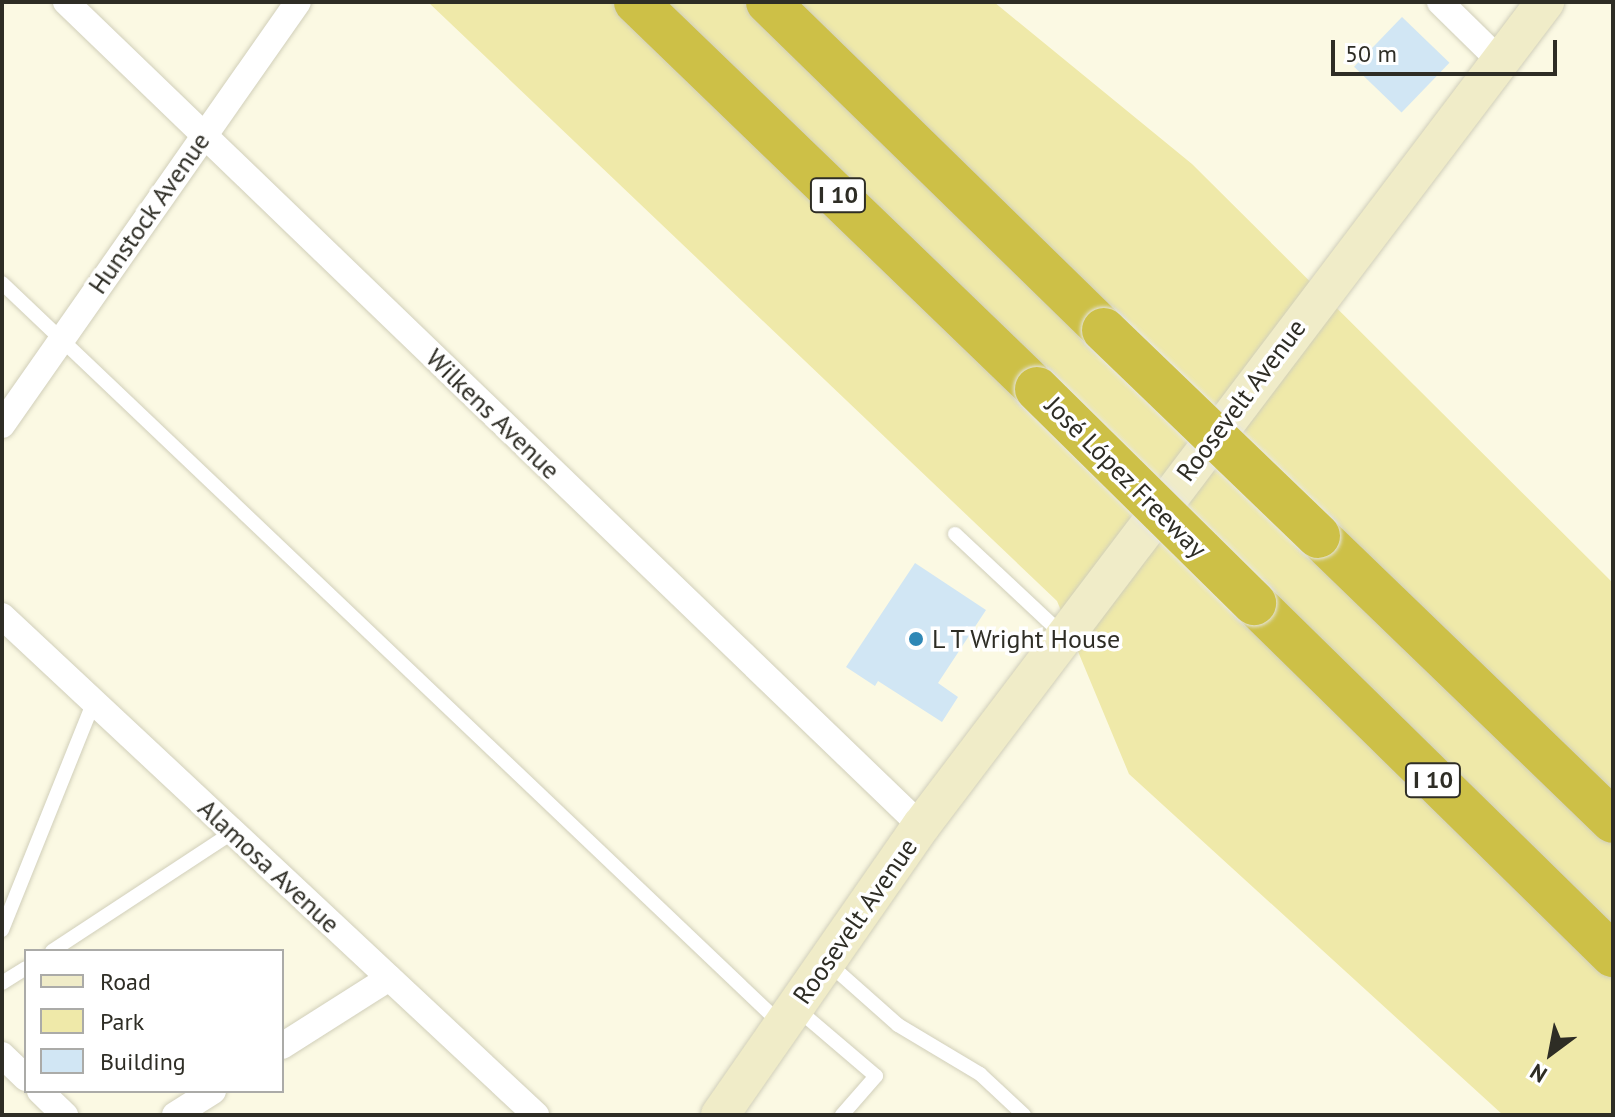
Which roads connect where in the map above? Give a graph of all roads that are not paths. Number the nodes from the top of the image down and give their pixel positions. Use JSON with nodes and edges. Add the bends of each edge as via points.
{"nodes":[{"id":1,"x":66,"y":2,"type":"edge"},
{"id":2,"x":298,"y":2,"type":"edge"},
{"id":3,"x":636,"y":2,"type":"edge"},
{"id":4,"x":768,"y":2,"type":"edge"},
{"id":5,"x":1440,"y":2,"type":"edge"},
{"id":6,"x":1533,"y":6,"type":"edge"},
{"id":7,"x":1498,"y":59,"type":"junction"},
{"id":8,"x":204,"y":135,"type":"junction"},
{"id":9,"x":2,"y":283,"type":"edge"},
{"id":10,"x":61,"y":338,"type":"junction"},
{"id":11,"x":2,"y":425,"type":"edge"},
{"id":12,"x":955,"y":534,"type":"dead end"},
{"id":13,"x":2,"y":616,"type":"edge"},
{"id":14,"x":1064,"y":636,"type":"junction"},
{"id":15,"x":94,"y":701,"type":"junction"},
{"id":16,"x":1613,"y":821,"type":"edge"},
{"id":17,"x":921,"y":826,"type":"junction"},
{"id":18,"x":233,"y":832,"type":"junction"},
{"id":19,"x":2,"y":930,"type":"edge"},
{"id":20,"x":55,"y":949,"type":"edge"},
{"id":21,"x":1613,"y":955,"type":"edge"},
{"id":22,"x":826,"y":962,"type":"junction"},
{"id":23,"x":24,"y":969,"type":"edge"},
{"id":24,"x":389,"y":978,"type":"junction"},
{"id":25,"x":2,"y":983,"type":"edge"},
{"id":26,"x":789,"y":1016,"type":"junction"},
{"id":27,"x":284,"y":1045,"type":"edge"},
{"id":28,"x":2,"y":1055,"type":"edge"},
{"id":29,"x":24,"y":1076,"type":"edge"},
{"id":30,"x":42,"y":1093,"type":"edge"},
{"id":31,"x":210,"y":1093,"type":"edge"},
{"id":32,"x":65,"y":1115,"type":"edge"},
{"id":33,"x":175,"y":1115,"type":"edge"},
{"id":34,"x":536,"y":1115,"type":"edge"},
{"id":35,"x":720,"y":1115,"type":"edge"},
{"id":36,"x":842,"y":1115,"type":"edge"},
{"id":37,"x":1024,"y":1115,"type":"edge"}],
"edges":[{"from":1,"to":8,"type":"street","name":"Wilkens Avenue"},
{"from":2,"to":8,"type":"street","name":"Hunstock Avenue"},
{"from":3,"to":21,"type":"highway","name":"José López Freeway","number":"I 10","bridge":true},
{"from":4,"to":16,"type":"highway","bridge":true},
{"from":5,"to":7,"type":"street"},
{"from":6,"to":7,"type":"main road","name":"Roosevelt Avenue"},
{"from":7,"to":14,"type":"main road","name":"Roosevelt Avenue"},
{"from":8,"to":10,"type":"street","name":"Hunstock Avenue"},
{"from":8,"to":17,"type":"street","name":"Wilkens Avenue"},
{"from":9,"to":10,"type":"lane"},
{"from":10,"to":11,"type":"street","name":"Hunstock Avenue"},
{"from":10,"to":26,"type":"lane"},
{"from":12,"to":14,"type":"lane"},
{"from":13,"to":15,"type":"street","name":"Alamosa Avenue"},
{"from":14,"to":17,"type":"main road","name":"Roosevelt Avenue"},
{"from":15,"to":18,"type":"street","name":"Alamosa Avenue"},
{"from":15,"to":19,"type":"lane"},
{"from":17,"to":22,"type":"main road","name":"Roosevelt Avenue"},
{"from":18,"to":20,"type":"lane"},
{"from":18,"to":24,"type":"street","name":"Alamosa Avenue"},
{"from":22,"to":26,"type":"main road","name":"Roosevelt Avenue"},
{"from":22,"to":37,"type":"lane","via":[[898,1025],[980,1074]]},
{"from":23,"to":25,"type":"lane"},
{"from":24,"to":27,"type":"street"},
{"from":24,"to":34,"type":"street","name":"Alamosa Avenue"},
{"from":26,"to":35,"type":"main road","name":"Roosevelt Avenue"},
{"from":26,"to":36,"type":"lane","via":[[876,1076]]},
{"from":28,"to":29,"type":"street"},
{"from":30,"to":32,"type":"street"},
{"from":31,"to":33,"type":"street"}]}
